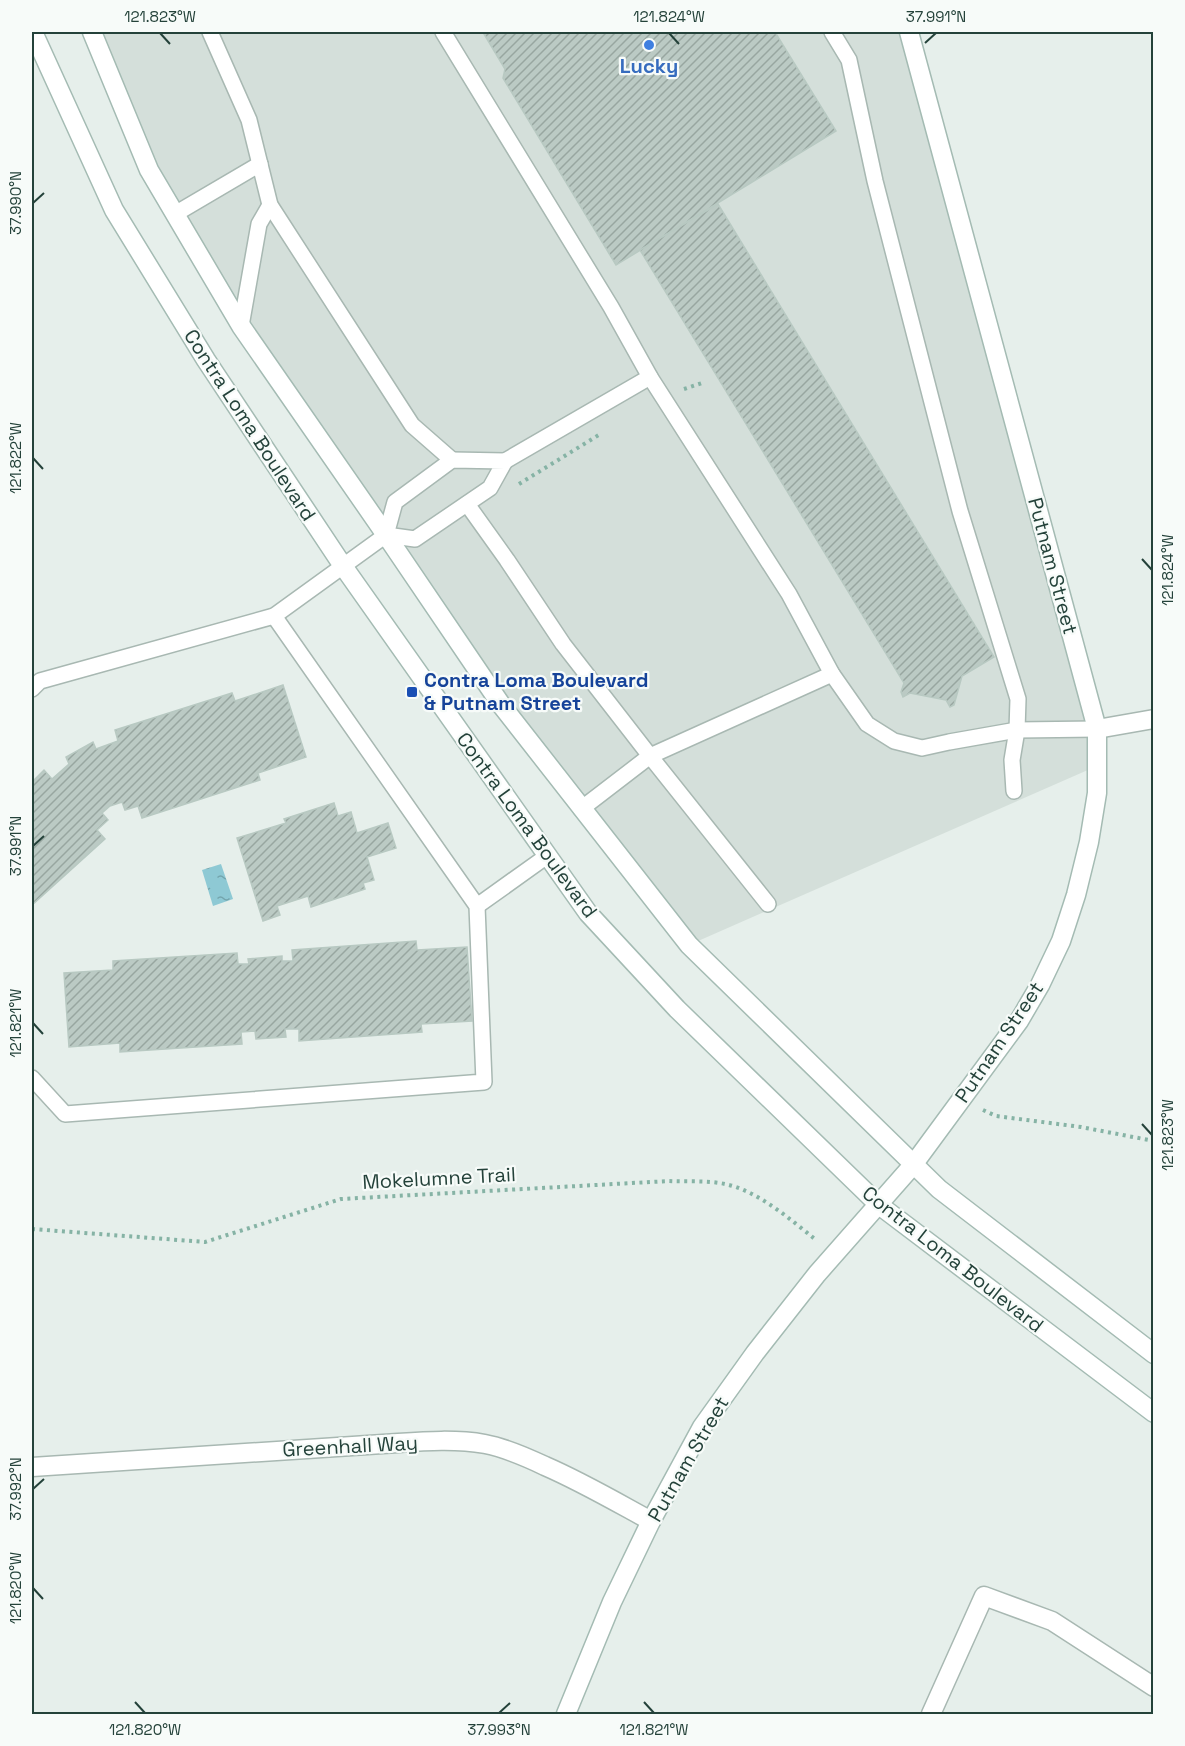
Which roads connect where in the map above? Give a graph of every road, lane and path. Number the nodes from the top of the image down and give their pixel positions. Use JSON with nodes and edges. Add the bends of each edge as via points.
{"nodes":[{"id":1,"x":33,"y":32,"type":"edge"},
{"id":2,"x":92,"y":32,"type":"edge"},
{"id":3,"x":210,"y":32,"type":"edge"},
{"id":4,"x":443,"y":32,"type":"edge"},
{"id":5,"x":832,"y":32,"type":"edge"},
{"id":6,"x":909,"y":32,"type":"edge"},
{"id":7,"x":260,"y":164,"type":"junction"},
{"id":8,"x":270,"y":205,"type":"junction"},
{"id":9,"x":175,"y":214,"type":"junction"},
{"id":10,"x":241,"y":326,"type":"junction"},
{"id":11,"x":650,"y":377,"type":"junction"},
{"id":12,"x":705,"y":382,"type":"dead end"},
{"id":13,"x":664,"y":400,"type":"junction"},
{"id":14,"x":610,"y":429,"type":"dead end"},
{"id":15,"x":452,"y":460,"type":"junction"},
{"id":16,"x":505,"y":461,"type":"junction"},
{"id":17,"x":513,"y":487,"type":"dead end"},
{"id":18,"x":466,"y":504,"type":"junction"},
{"id":19,"x":386,"y":535,"type":"junction"},
{"id":20,"x":343,"y":566,"type":"junction"},
{"id":21,"x":274,"y":616,"type":"junction"},
{"id":22,"x":832,"y":674,"type":"junction"},
{"id":23,"x":32,"y":689,"type":"edge"},
{"id":24,"x":1154,"y":719,"type":"edge"},
{"id":25,"x":1097,"y":729,"type":"junction"},
{"id":26,"x":1017,"y":730,"type":"junction"},
{"id":27,"x":650,"y":756,"type":"junction"},
{"id":28,"x":1014,"y":790,"type":"dead end"},
{"id":29,"x":581,"y":809,"type":"junction"},
{"id":30,"x":548,"y":856,"type":"junction"},
{"id":31,"x":768,"y":904,"type":"dead end"},
{"id":32,"x":477,"y":906,"type":"junction"},
{"id":33,"x":32,"y":1078,"type":"edge"},
{"id":34,"x":960,"y":1099,"type":"junction"},
{"id":35,"x":1154,"y":1141,"type":"edge"},
{"id":36,"x":913,"y":1165,"type":"junction"},
{"id":37,"x":879,"y":1205,"type":"junction"},
{"id":38,"x":32,"y":1229,"type":"edge"},
{"id":39,"x":835,"y":1254,"type":"junction"},
{"id":40,"x":1154,"y":1354,"type":"edge"},
{"id":41,"x":1154,"y":1413,"type":"edge"},
{"id":42,"x":32,"y":1467,"type":"edge"},
{"id":43,"x":651,"y":1521,"type":"junction"},
{"id":44,"x":1154,"y":1686,"type":"edge"},
{"id":45,"x":566,"y":1714,"type":"edge"},
{"id":46,"x":931,"y":1714,"type":"edge"}],
"edges":[{"from":1,"to":20,"type":"main road","name":"Contra Loma Boulevard","via":[[114,210],[206,360]]},
{"from":2,"to":9,"type":"main road","via":[[149,170]]},
{"from":3,"to":7,"type":"lane","via":[[249,120]]},
{"from":4,"to":11,"type":"lane","via":[[611,306]]},
{"from":5,"to":26,"type":"lane","via":[[849,60],[875,181],[960,511],[1018,699]]},
{"from":6,"to":25,"type":"main road","name":"Putnam Street"},
{"from":7,"to":8,"type":"lane"},
{"from":7,"to":9,"type":"lane"},
{"from":8,"to":10,"type":"lane","via":[[259,224]]},
{"from":8,"to":15,"type":"lane","via":[[412,425]]},
{"from":9,"to":10,"type":"main road"},
{"from":10,"to":19,"type":"main road"},
{"from":11,"to":13,"type":"lane"},
{"from":11,"to":16,"type":"lane"},
{"from":12,"to":13,"type":"path"},
{"from":13,"to":22,"type":"lane","via":[[789,594]]},
{"from":14,"to":17,"type":"path"},
{"from":15,"to":16,"type":"lane"},
{"from":15,"to":19,"type":"lane","via":[[395,502]]},
{"from":16,"to":18,"type":"lane","via":[[490,488]]},
{"from":18,"to":19,"type":"lane","via":[[415,539]]},
{"from":18,"to":27,"type":"lane","via":[[563,644]]},
{"from":19,"to":20,"type":"lane"},
{"from":19,"to":29,"type":"main road","via":[[502,706]]},
{"from":20,"to":21,"type":"lane"},
{"from":20,"to":30,"type":"main road","name":"Contra Loma Boulevard"},
{"from":21,"to":23,"type":"lane","via":[[40,681]]},
{"from":21,"to":32,"type":"lane"},
{"from":22,"to":26,"type":"lane","via":[[867,724],[894,741],[922,748]]},
{"from":22,"to":27,"type":"lane"},
{"from":24,"to":25,"type":"main road"},
{"from":25,"to":26,"type":"lane"},
{"from":25,"to":34,"type":"main road","name":"Putnam Street","via":[[1097,793],[1089,842],[1060,941],[1019,1021]]},
{"from":26,"to":28,"type":"lane","via":[[1012,760]]},
{"from":27,"to":29,"type":"lane"},
{"from":27,"to":31,"type":"lane"},
{"from":29,"to":36,"type":"main road","via":[[689,945]]},
{"from":30,"to":32,"type":"lane"},
{"from":30,"to":37,"type":"main road","name":"Contra Loma Boulevard","via":[[588,914],[677,1009]]},
{"from":32,"to":33,"type":"lane","via":[[484,1082],[65,1114]]},
{"from":34,"to":35,"type":"path","via":[[996,1116]]},
{"from":34,"to":36,"type":"main road","name":"Putnam Street"},
{"from":36,"to":37,"type":"main road","name":"Putnam Street"},
{"from":36,"to":40,"type":"main road","via":[[939,1190]]},
{"from":37,"to":39,"type":"main road","name":"Putnam Street"},
{"from":37,"to":41,"type":"main road","name":"Contra Loma Boulevard"},
{"from":38,"to":39,"type":"path","name":"Mokelumne Trail","via":[[205,1242],[341,1198],[704,1182],[726,1184],[747,1192],[781,1212]]},
{"from":39,"to":43,"type":"main road","name":"Putnam Street","via":[[755,1353],[702,1427]]},
{"from":42,"to":43,"type":"main road","name":"Greenhall Way","via":[[462,1442],[484,1444],[532,1460]]},
{"from":43,"to":45,"type":"main road","name":"Putnam Street","via":[[612,1602]]},
{"from":44,"to":46,"type":"main road","via":[[1052,1621],[984,1596]]}]}
